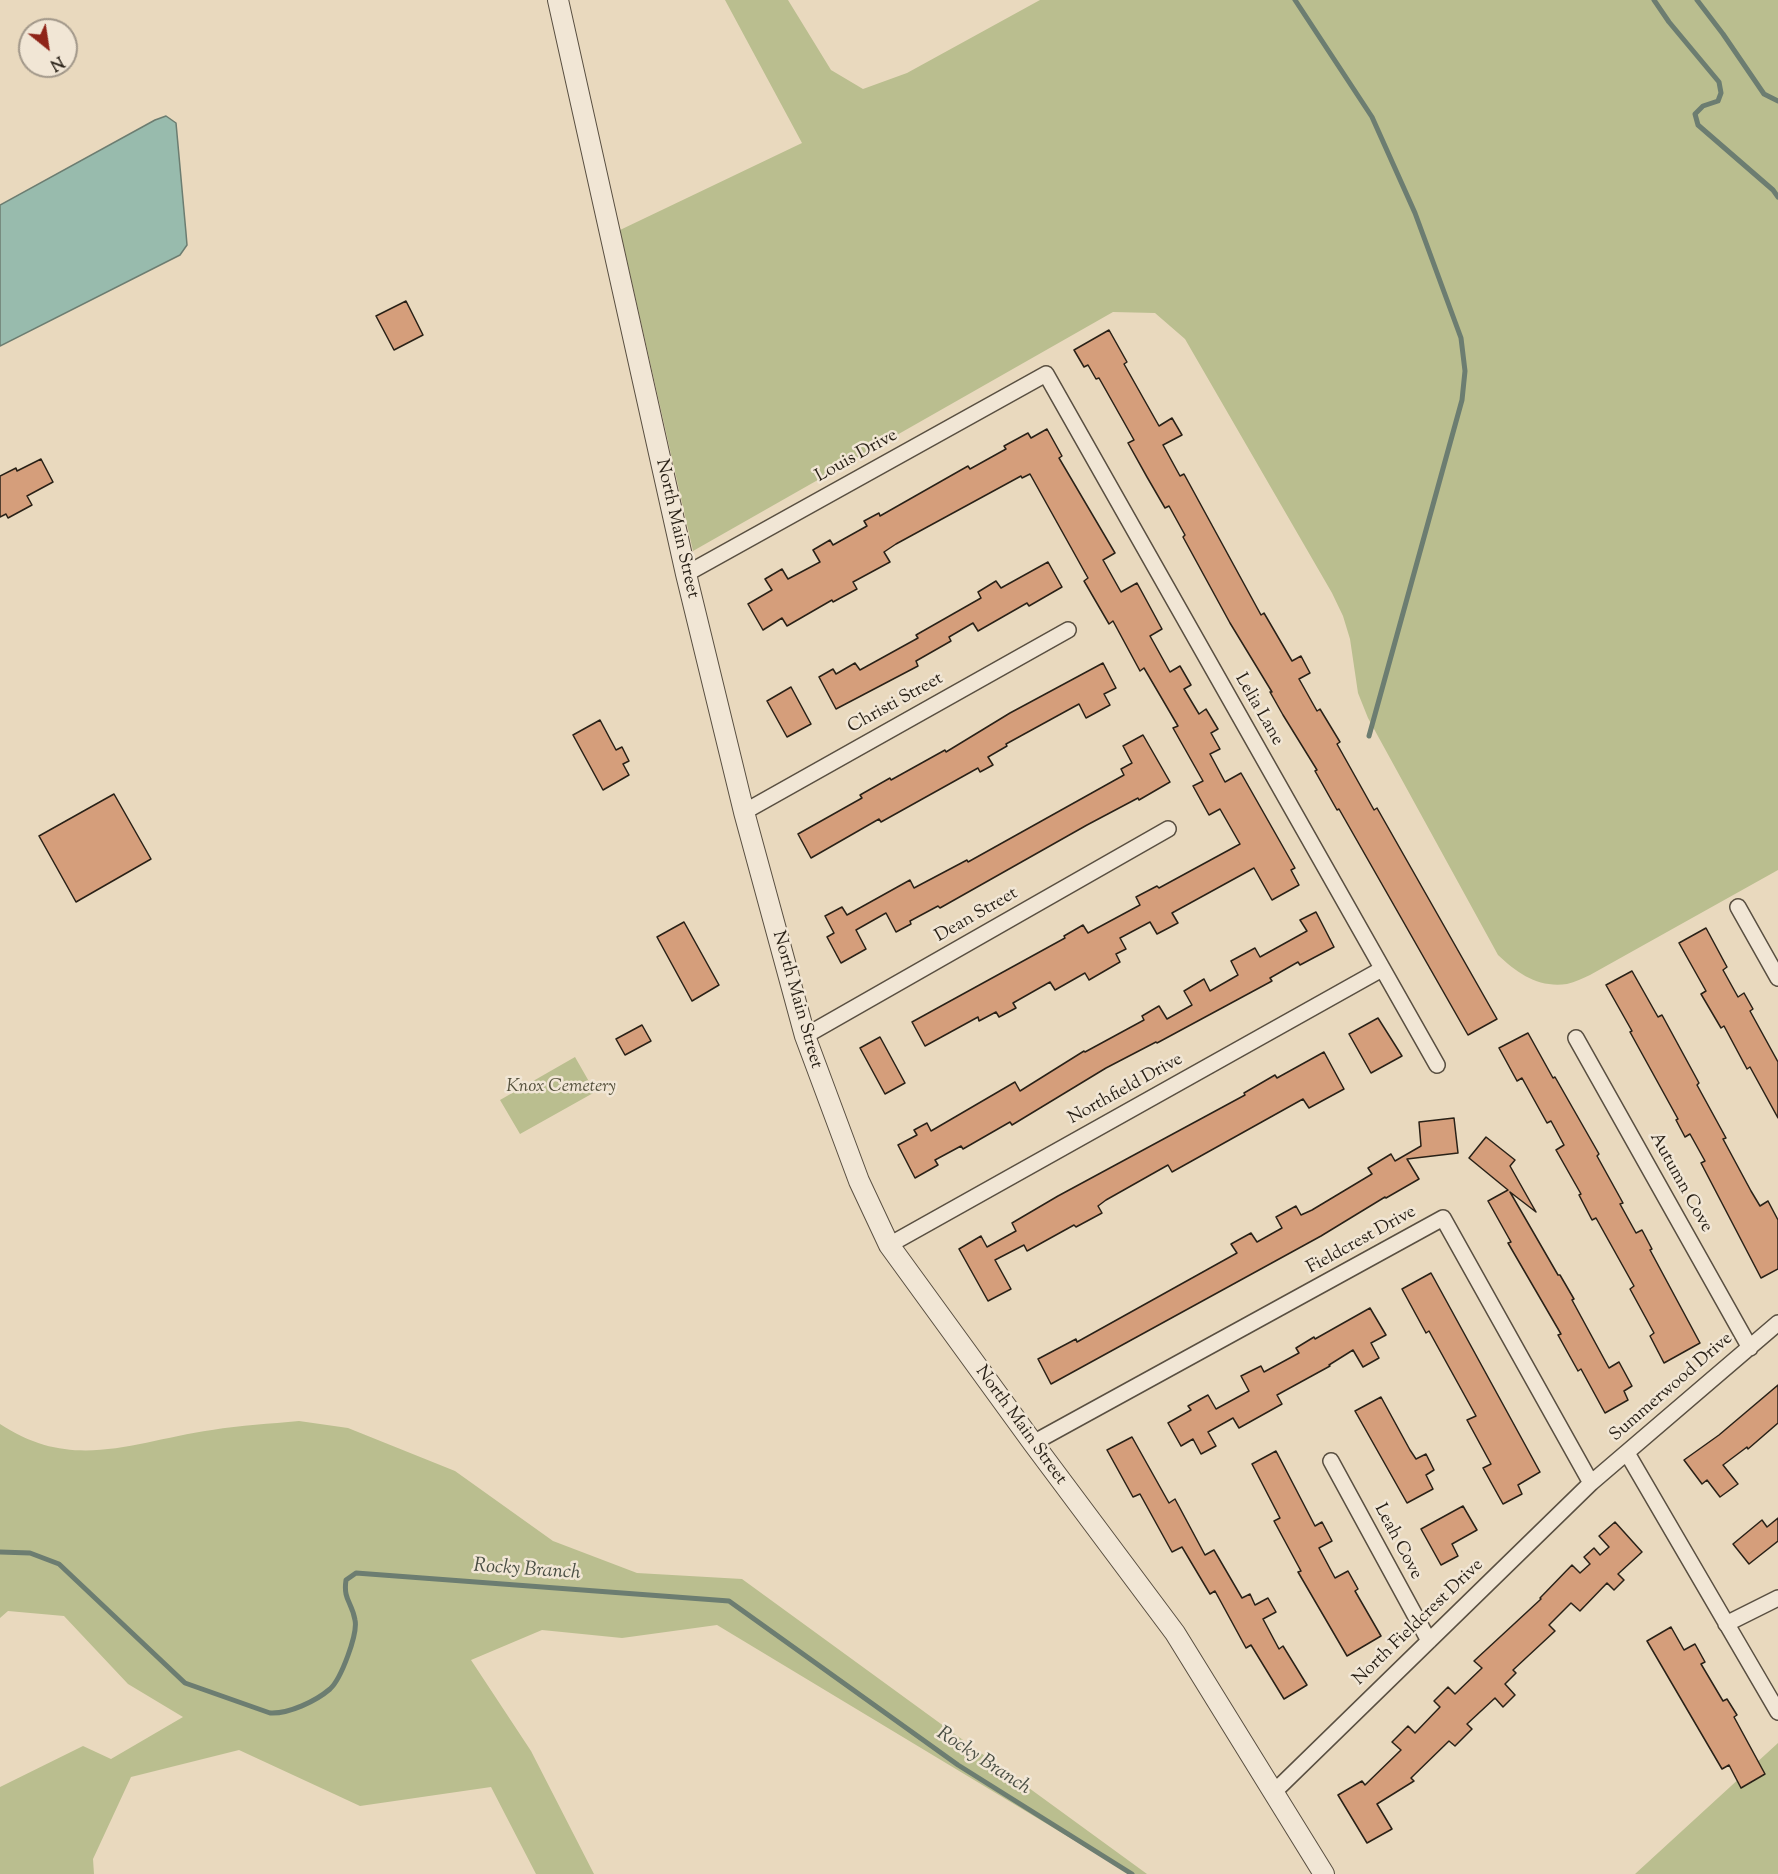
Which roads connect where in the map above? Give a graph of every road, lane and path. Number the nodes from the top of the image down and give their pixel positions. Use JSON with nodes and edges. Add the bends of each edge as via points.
{"nodes":[{"id":1,"x":558,"y":0,"type":"edge"},
{"id":2,"x":1046,"y":374,"type":"joint"},
{"id":3,"x":686,"y":574,"type":"junction"},
{"id":4,"x":1068,"y":630,"type":"dead end"},
{"id":5,"x":744,"y":812,"type":"junction"},
{"id":6,"x":1168,"y":829,"type":"dead end"},
{"id":7,"x":1738,"y":907,"type":"dead end"},
{"id":8,"x":1382,"y":969,"type":"junction"},
{"id":9,"x":1778,"y":978,"type":"edge"},
{"id":10,"x":805,"y":1036,"type":"junction"},
{"id":11,"x":1576,"y":1038,"type":"dead end"},
{"id":12,"x":1437,"y":1065,"type":"dead end"},
{"id":13,"x":889,"y":1245,"type":"junction"},
{"id":14,"x":1778,"y":1323,"type":"edge"},
{"id":15,"x":1750,"y":1347,"type":"junction"},
{"id":16,"x":1032,"y":1443,"type":"junction"},
{"id":17,"x":1627,"y":1453,"type":"junction"},
{"id":18,"x":1331,"y":1461,"type":"dead end"},
{"id":19,"x":1591,"y":1483,"type":"junction"},
{"id":20,"x":1778,"y":1598,"type":"edge"},
{"id":21,"x":1726,"y":1624,"type":"junction"},
{"id":22,"x":1429,"y":1641,"type":"junction"},
{"id":23,"x":1778,"y":1712,"type":"edge"},
{"id":24,"x":1274,"y":1792,"type":"junction"},
{"id":25,"x":1324,"y":1874,"type":"edge"}],
"edges":[{"from":1,"to":3,"type":"street","name":"North Main Street"},
{"from":2,"to":3,"type":"street","name":"Louis Drive"},
{"from":2,"to":8,"type":"street","name":"Lelia Lane"},
{"from":3,"to":5,"type":"street","name":"North Main Street"},
{"from":4,"to":5,"type":"street","name":"Christi Street"},
{"from":5,"to":10,"type":"street","name":"North Main Street"},
{"from":6,"to":10,"type":"street","name":"Dean Street"},
{"from":7,"to":9,"type":"street"},
{"from":8,"to":12,"type":"street","name":"Lelia Lane"},
{"from":8,"to":13,"type":"street","name":"Northfield Drive"},
{"from":10,"to":13,"type":"street","name":"North Main Street","via":[[859,1181]]},
{"from":11,"to":15,"type":"street","name":"Autumn Cove"},
{"from":13,"to":16,"type":"street","name":"North Main Street"},
{"from":14,"to":15,"type":"street","name":"Summerwood Drive"},
{"from":15,"to":17,"type":"street","name":"Summerwood Drive"},
{"from":16,"to":19,"type":"street","name":"Fieldcrest Drive","via":[[1443,1218]]},
{"from":16,"to":24,"type":"street","name":"North Main Street","via":[[1175,1633]]},
{"from":17,"to":19,"type":"street","name":"Summerwood Drive"},
{"from":17,"to":21,"type":"street"},
{"from":18,"to":22,"type":"street","name":"Leah Cove"},
{"from":19,"to":22,"type":"street","name":"North Fieldcrest Drive"},
{"from":20,"to":21,"type":"street"},
{"from":21,"to":23,"type":"street"},
{"from":22,"to":24,"type":"street","name":"North Fieldcrest Drive"},
{"from":24,"to":25,"type":"street","name":"North Main Street"}]}
